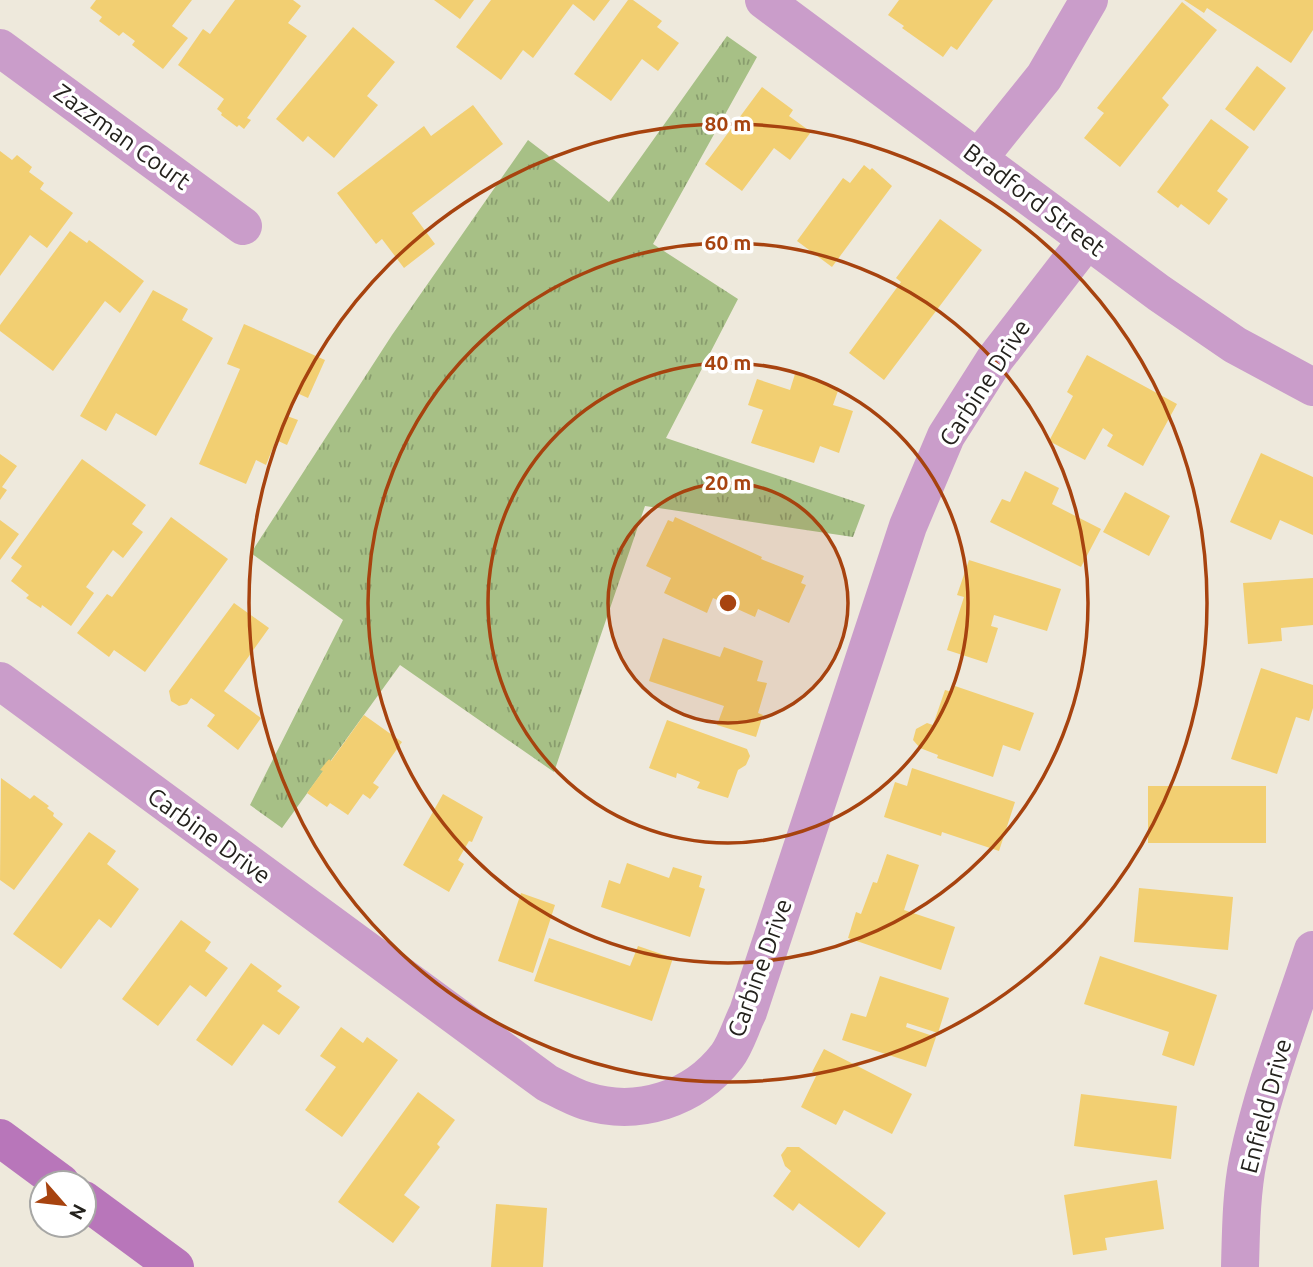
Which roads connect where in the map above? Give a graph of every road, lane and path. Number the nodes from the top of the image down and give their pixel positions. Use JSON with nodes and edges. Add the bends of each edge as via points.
{"nodes":[{"id":1,"x":764,"y":0,"type":"edge"},
{"id":2,"x":1089,"y":0,"type":"edge"},
{"id":3,"x":0,"y":48,"type":"edge"},
{"id":4,"x":978,"y":159,"type":"junction"},
{"id":5,"x":243,"y":226,"type":"dead end"},
{"id":6,"x":1087,"y":240,"type":"junction"},
{"id":7,"x":1313,"y":387,"type":"edge"},
{"id":8,"x":0,"y":681,"type":"edge"},
{"id":9,"x":1313,"y":950,"type":"edge"},
{"id":10,"x":0,"y":1138,"type":"edge"},
{"id":11,"x":42,"y":1169,"type":"edge"},
{"id":12,"x":98,"y":1210,"type":"edge"},
{"id":13,"x":175,"y":1267,"type":"edge"},
{"id":14,"x":1240,"y":1267,"type":"edge"}],
"edges":[{"from":1,"to":4,"type":"street","name":"Bradford Street"},
{"from":2,"to":4,"type":"street","via":[[1044,76]]},
{"from":3,"to":5,"type":"street","name":"Zazzman Court"},
{"from":4,"to":6,"type":"street","name":"Bradford Street"},
{"from":6,"to":7,"type":"street","name":"Bradford Street","via":[[1236,345]]},
{"from":6,"to":8,"type":"street","name":"Carbine Drive","via":[[995,359],[946,436],[908,526],[748,1012],[728,1055],[702,1082],[669,1100],[634,1108],[598,1103],[547,1083]]},
{"from":9,"to":14,"type":"street","name":"Enfield Drive","via":[[1248,1161]]},
{"from":10,"to":11,"type":"street"},
{"from":12,"to":13,"type":"street"}]}
